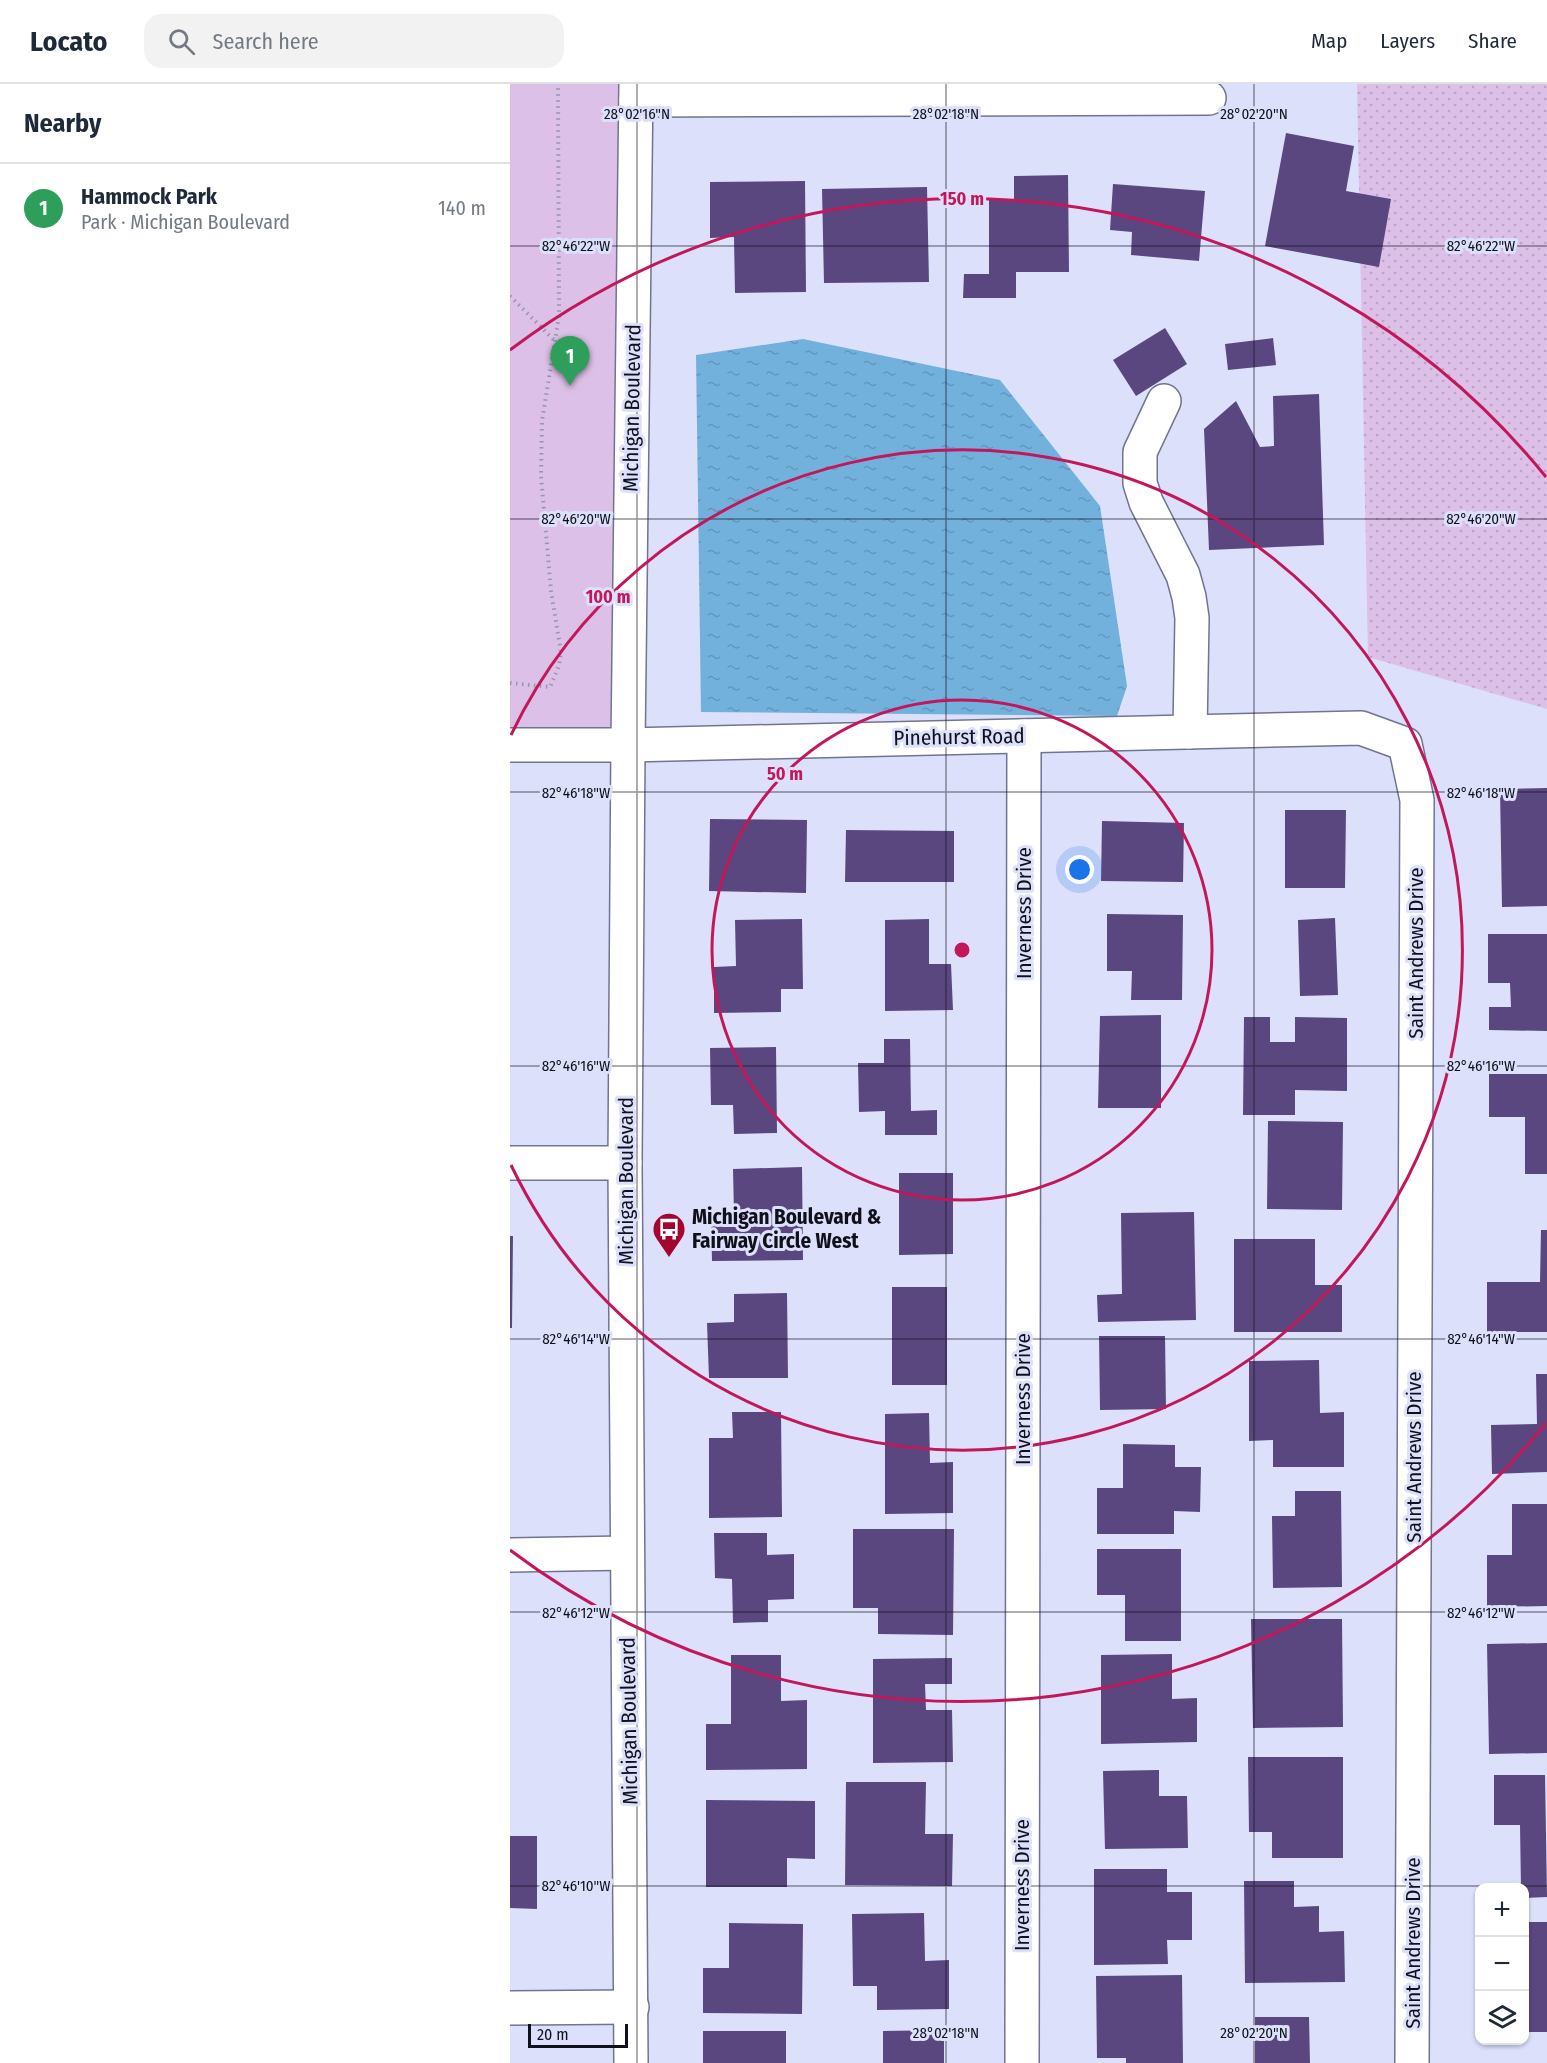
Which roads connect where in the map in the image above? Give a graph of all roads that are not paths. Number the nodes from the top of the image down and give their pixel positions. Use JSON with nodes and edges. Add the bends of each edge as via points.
{"nodes":[{"id":1,"x":636,"y":92,"type":"edge"},
{"id":2,"x":1209,"y":98,"type":"dead end"},
{"id":3,"x":1164,"y":401,"type":"dead end"},
{"id":4,"x":1190,"y":732,"type":"junction"},
{"id":5,"x":1024,"y":736,"type":"junction"},
{"id":6,"x":1405,"y":744,"type":"joint"},
{"id":7,"x":510,"y":745,"type":"edge"},
{"id":8,"x":628,"y":745,"type":"junction"},
{"id":9,"x":625,"y":1163,"type":"junction"},
{"id":10,"x":510,"y":1164,"type":"edge"},
{"id":11,"x":627,"y":1553,"type":"junction"},
{"id":12,"x":510,"y":1555,"type":"edge"},
{"id":13,"x":632,"y":2007,"type":"junction"},
{"id":14,"x":510,"y":2008,"type":"edge"},
{"id":15,"x":631,"y":2063,"type":"edge"},
{"id":16,"x":1022,"y":2063,"type":"edge"},
{"id":17,"x":1412,"y":2063,"type":"edge"}],
"edges":[{"from":1,"to":2,"type":"street"},
{"from":1,"to":8,"type":"street","name":"Michigan Boulevard"},
{"from":3,"to":4,"type":"street","via":[[1140,452],[1140,483],[1183,575],[1189,597]]},
{"from":4,"to":5,"type":"street","name":"Pinehurst Road"},
{"from":4,"to":6,"type":"street","name":"Pinehurst Road","via":[[1361,728]]},
{"from":5,"to":8,"type":"street","name":"Pinehurst Road"},
{"from":5,"to":16,"type":"street","name":"Inverness Drive"},
{"from":6,"to":17,"type":"street","name":"Saint Andrews Drive","via":[[1417,800]]},
{"from":7,"to":8,"type":"street","name":"Pinehurst Road"},
{"from":8,"to":9,"type":"street","name":"Michigan Boulevard"},
{"from":9,"to":10,"type":"street"},
{"from":9,"to":11,"type":"street","name":"Michigan Boulevard"},
{"from":11,"to":12,"type":"street"},
{"from":11,"to":13,"type":"street","name":"Michigan Boulevard"},
{"from":13,"to":14,"type":"street"},
{"from":13,"to":15,"type":"street","name":"Michigan Boulevard"}]}
